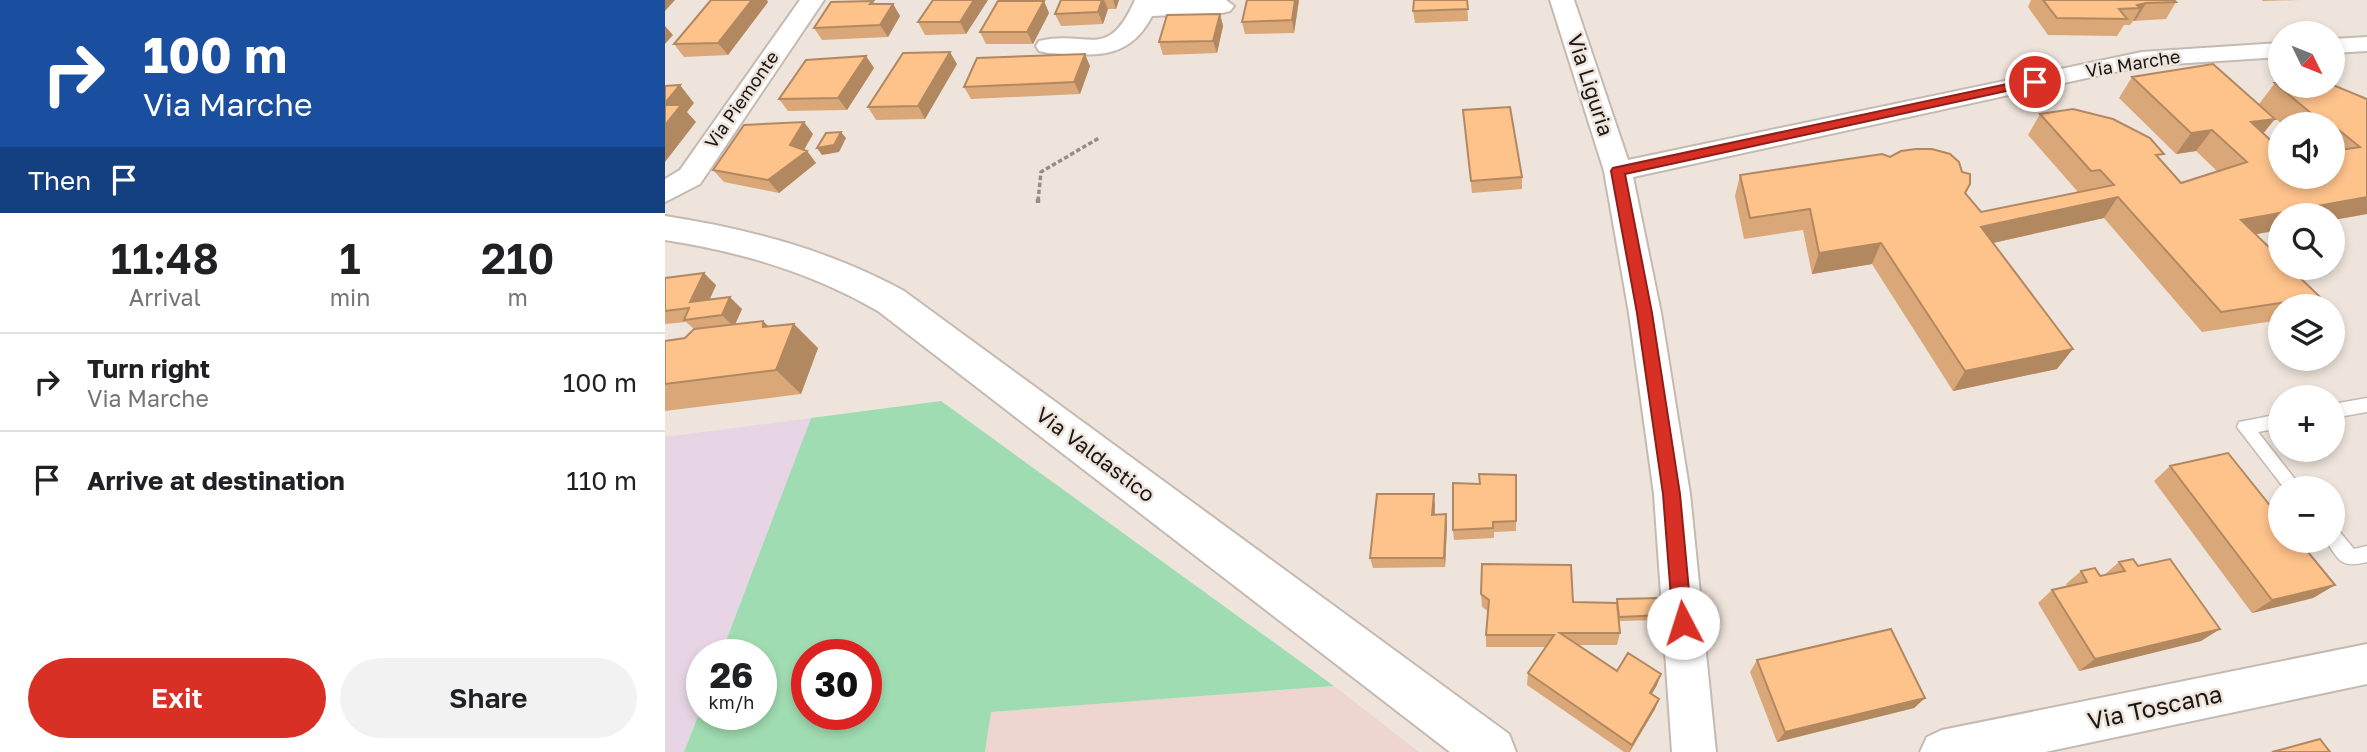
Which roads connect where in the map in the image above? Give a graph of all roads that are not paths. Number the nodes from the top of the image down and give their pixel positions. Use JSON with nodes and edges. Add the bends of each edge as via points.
{"nodes":[{"id":1,"x":812,"y":0,"type":"edge"},
{"id":2,"x":1562,"y":0,"type":"edge"},
{"id":3,"x":1145,"y":4,"type":"edge"},
{"id":4,"x":1222,"y":6,"type":"dead end"},
{"id":5,"x":2367,"y":44,"type":"edge"},
{"id":6,"x":2345,"y":45,"type":"edge"},
{"id":7,"x":1048,"y":46,"type":"dead end"},
{"id":8,"x":2268,"y":51,"type":"edge"},
{"id":9,"x":1618,"y":171,"type":"junction"},
{"id":10,"x":665,"y":192,"type":"edge"},
{"id":11,"x":665,"y":228,"type":"edge"},
{"id":12,"x":2367,"y":405,"type":"edge"},
{"id":13,"x":2345,"y":409,"type":"edge"},
{"id":14,"x":2268,"y":423,"type":"edge"},
{"id":15,"x":2268,"y":456,"type":"edge"},
{"id":16,"x":2273,"y":462,"type":"edge"},
{"id":17,"x":2284,"y":476,"type":"edge"},
{"id":18,"x":2345,"y":552,"type":"edge"},
{"id":19,"x":2367,"y":554,"type":"edge"},
{"id":20,"x":2367,"y":664,"type":"edge"},
{"id":21,"x":1487,"y":751,"type":"edge"},
{"id":22,"x":1694,"y":752,"type":"edge"},
{"id":23,"x":1943,"y":752,"type":"edge"}],
"edges":[{"from":1,"to":10,"type":"street","name":"Via Piemonte","via":[[690,177]]},
{"from":2,"to":9,"type":"street","name":"Via Liguria"},
{"from":3,"to":4,"type":"street"},
{"from":3,"to":7,"type":"street","via":[[1127,36],[1112,47]]},
{"from":5,"to":6,"type":"street"},
{"from":8,"to":9,"type":"street","name":"Via Marche","via":[[2142,59]]},
{"from":9,"to":22,"type":"street","name":"Via Liguria","via":[[1645,313],[1671,494]]},
{"from":11,"to":21,"type":"main road","name":"Via Valdastico","via":[[772,249],[860,282],[891,301]]},
{"from":12,"to":13,"type":"lane"},
{"from":14,"to":15,"type":"lane","via":[[2245,427]]},
{"from":16,"to":17,"type":"lane"},
{"from":18,"to":19,"type":"lane","via":[[2350,558]]},
{"from":20,"to":23,"type":"street","name":"Via Toscana"}]}
